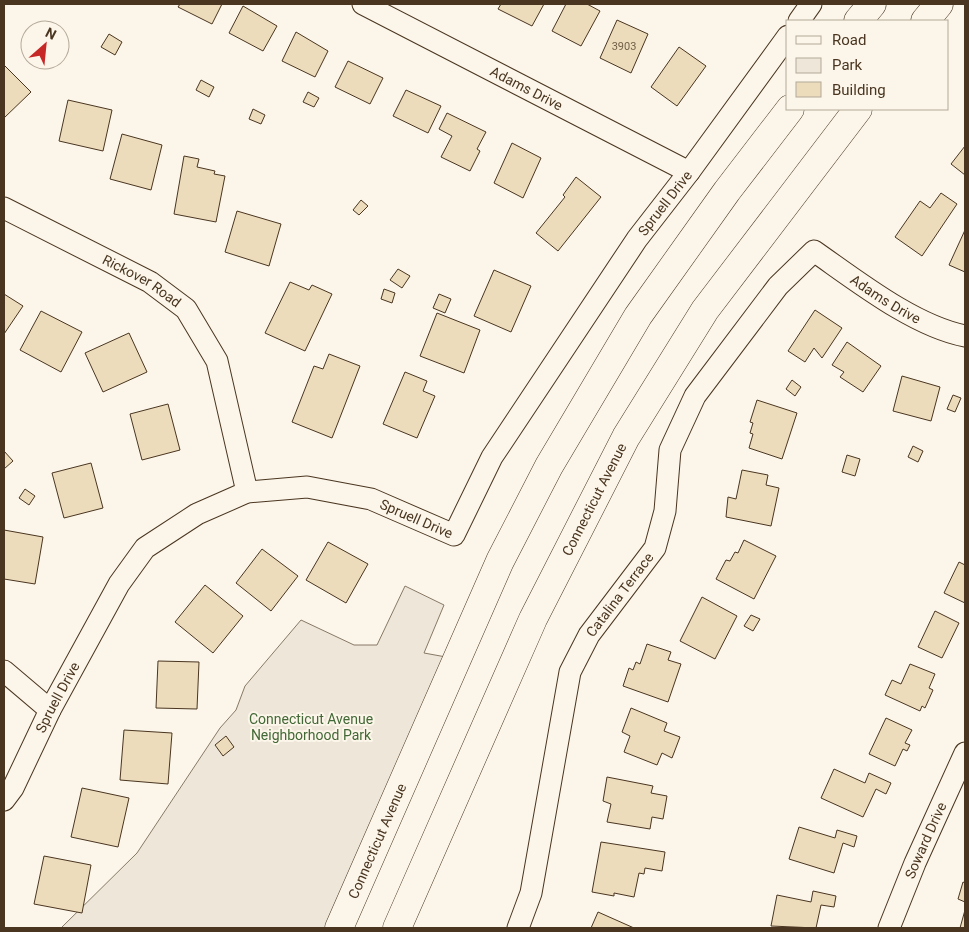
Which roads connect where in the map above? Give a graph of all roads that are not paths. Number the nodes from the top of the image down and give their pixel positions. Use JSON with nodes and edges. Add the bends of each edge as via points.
{"nodes":[{"id":1,"x":363,"y":4,"type":"edge"},
{"id":2,"x":811,"y":4,"type":"edge"},
{"id":3,"x":872,"y":4,"type":"edge"},
{"id":4,"x":939,"y":4,"type":"edge"},
{"id":5,"x":800,"y":20,"type":"edge"},
{"id":6,"x":859,"y":20,"type":"edge"},
{"id":7,"x":926,"y":20,"type":"edge"},
{"id":8,"x":786,"y":39,"type":"edge"},
{"id":9,"x":789,"y":110,"type":"edge"},
{"id":10,"x":857,"y":110,"type":"edge"},
{"id":11,"x":689,"y":172,"type":"junction"},
{"id":12,"x":4,"y":208,"type":"edge"},
{"id":13,"x":814,"y":250,"type":"joint"},
{"id":14,"x":965,"y":336,"type":"edge"},
{"id":15,"x":247,"y":492,"type":"junction"},
{"id":16,"x":4,"y":671,"type":"edge"},
{"id":17,"x":50,"y":710,"type":"junction"},
{"id":18,"x":965,"y":753,"type":"edge"},
{"id":19,"x":4,"y":800,"type":"edge"},
{"id":20,"x":339,"y":928,"type":"edge"},
{"id":21,"x":397,"y":928,"type":"edge"},
{"id":22,"x":518,"y":928,"type":"edge"},
{"id":23,"x":889,"y":928,"type":"edge"}],
"edges":[{"from":1,"to":11,"type":"street","name":"Adams Drive"},
{"from":2,"to":5,"type":"street"},
{"from":3,"to":6,"type":"main road"},
{"from":4,"to":7,"type":"main road"},
{"from":8,"to":11,"type":"street","name":"Spruell Drive"},
{"from":9,"to":20,"type":"main road","name":"Connecticut Avenue","via":[[726,191],[638,316],[549,466],[500,561]]},
{"from":10,"to":21,"type":"main road","name":"Connecticut Avenue","via":[[705,310],[626,437],[533,619]]},
{"from":11,"to":15,"type":"street","name":"Spruell Drive","via":[[637,240],[492,457],[454,535],[371,499],[308,486]]},
{"from":12,"to":15,"type":"street","name":"Rickover Road","via":[[150,282],[186,309],[217,361]]},
{"from":13,"to":14,"type":"street","name":"Adams Drive","via":[[895,307]]},
{"from":13,"to":22,"type":"street","name":"Catalina Terrace","via":[[778,286],[696,396],[670,450],[665,511],[655,548],[589,635],[570,672],[531,893]]},
{"from":15,"to":17,"type":"street","name":"Spruell Drive","via":[[197,514],[146,548],[119,584]]},
{"from":16,"to":17,"type":"street"},
{"from":17,"to":19,"type":"street","name":"Spruell Drive","via":[[13,788]]},
{"from":18,"to":23,"type":"street","name":"Soward Drive","via":[[914,862]]}]}
